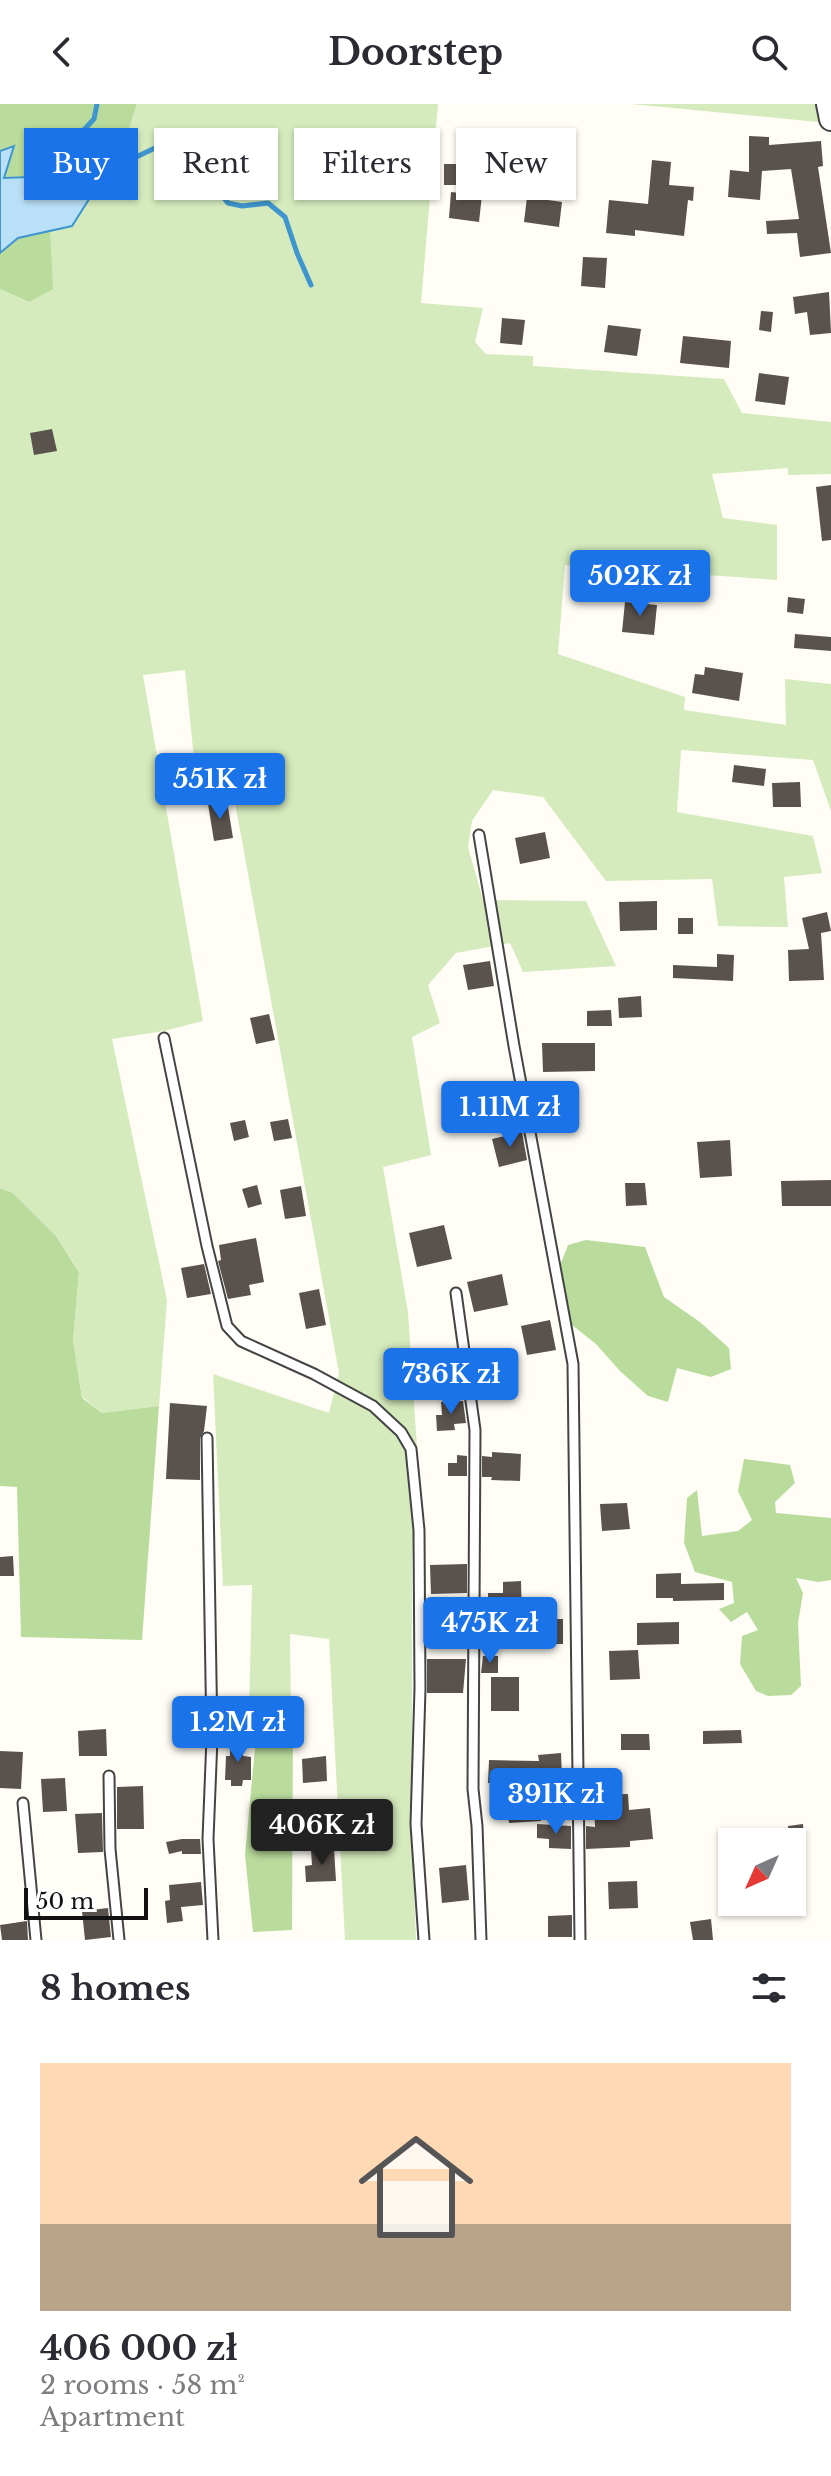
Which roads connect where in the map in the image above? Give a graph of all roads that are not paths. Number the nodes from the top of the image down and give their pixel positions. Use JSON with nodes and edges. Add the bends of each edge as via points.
{"nodes":[{"id":1,"x":828,"y":104,"type":"edge"},
{"id":2,"x":831,"y":119,"type":"edge"},
{"id":3,"x":479,"y":835,"type":"dead end"},
{"id":4,"x":164,"y":1038,"type":"dead end"},
{"id":5,"x":456,"y":1293,"type":"dead end"},
{"id":6,"x":207,"y":1438,"type":"dead end"},
{"id":7,"x":109,"y":1776,"type":"dead end"},
{"id":8,"x":23,"y":1803,"type":"dead end"},
{"id":9,"x":36,"y":1940,"type":"edge"},
{"id":10,"x":119,"y":1940,"type":"edge"},
{"id":11,"x":213,"y":1940,"type":"edge"},
{"id":12,"x":424,"y":1940,"type":"edge"},
{"id":13,"x":481,"y":1940,"type":"edge"},
{"id":14,"x":580,"y":1940,"type":"edge"}],
"edges":[{"from":1,"to":2,"type":"street"},
{"from":3,"to":14,"type":"lane","via":[[573,1364]]},
{"from":4,"to":12,"type":"lane","via":[[227,1326],[241,1341],[373,1406],[411,1449],[419,1530],[416,1824]]},
{"from":5,"to":13,"type":"lane","via":[[475,1430],[473,1789]]},
{"from":6,"to":11,"type":"lane"},
{"from":7,"to":10,"type":"lane"},
{"from":8,"to":9,"type":"lane"}]}
